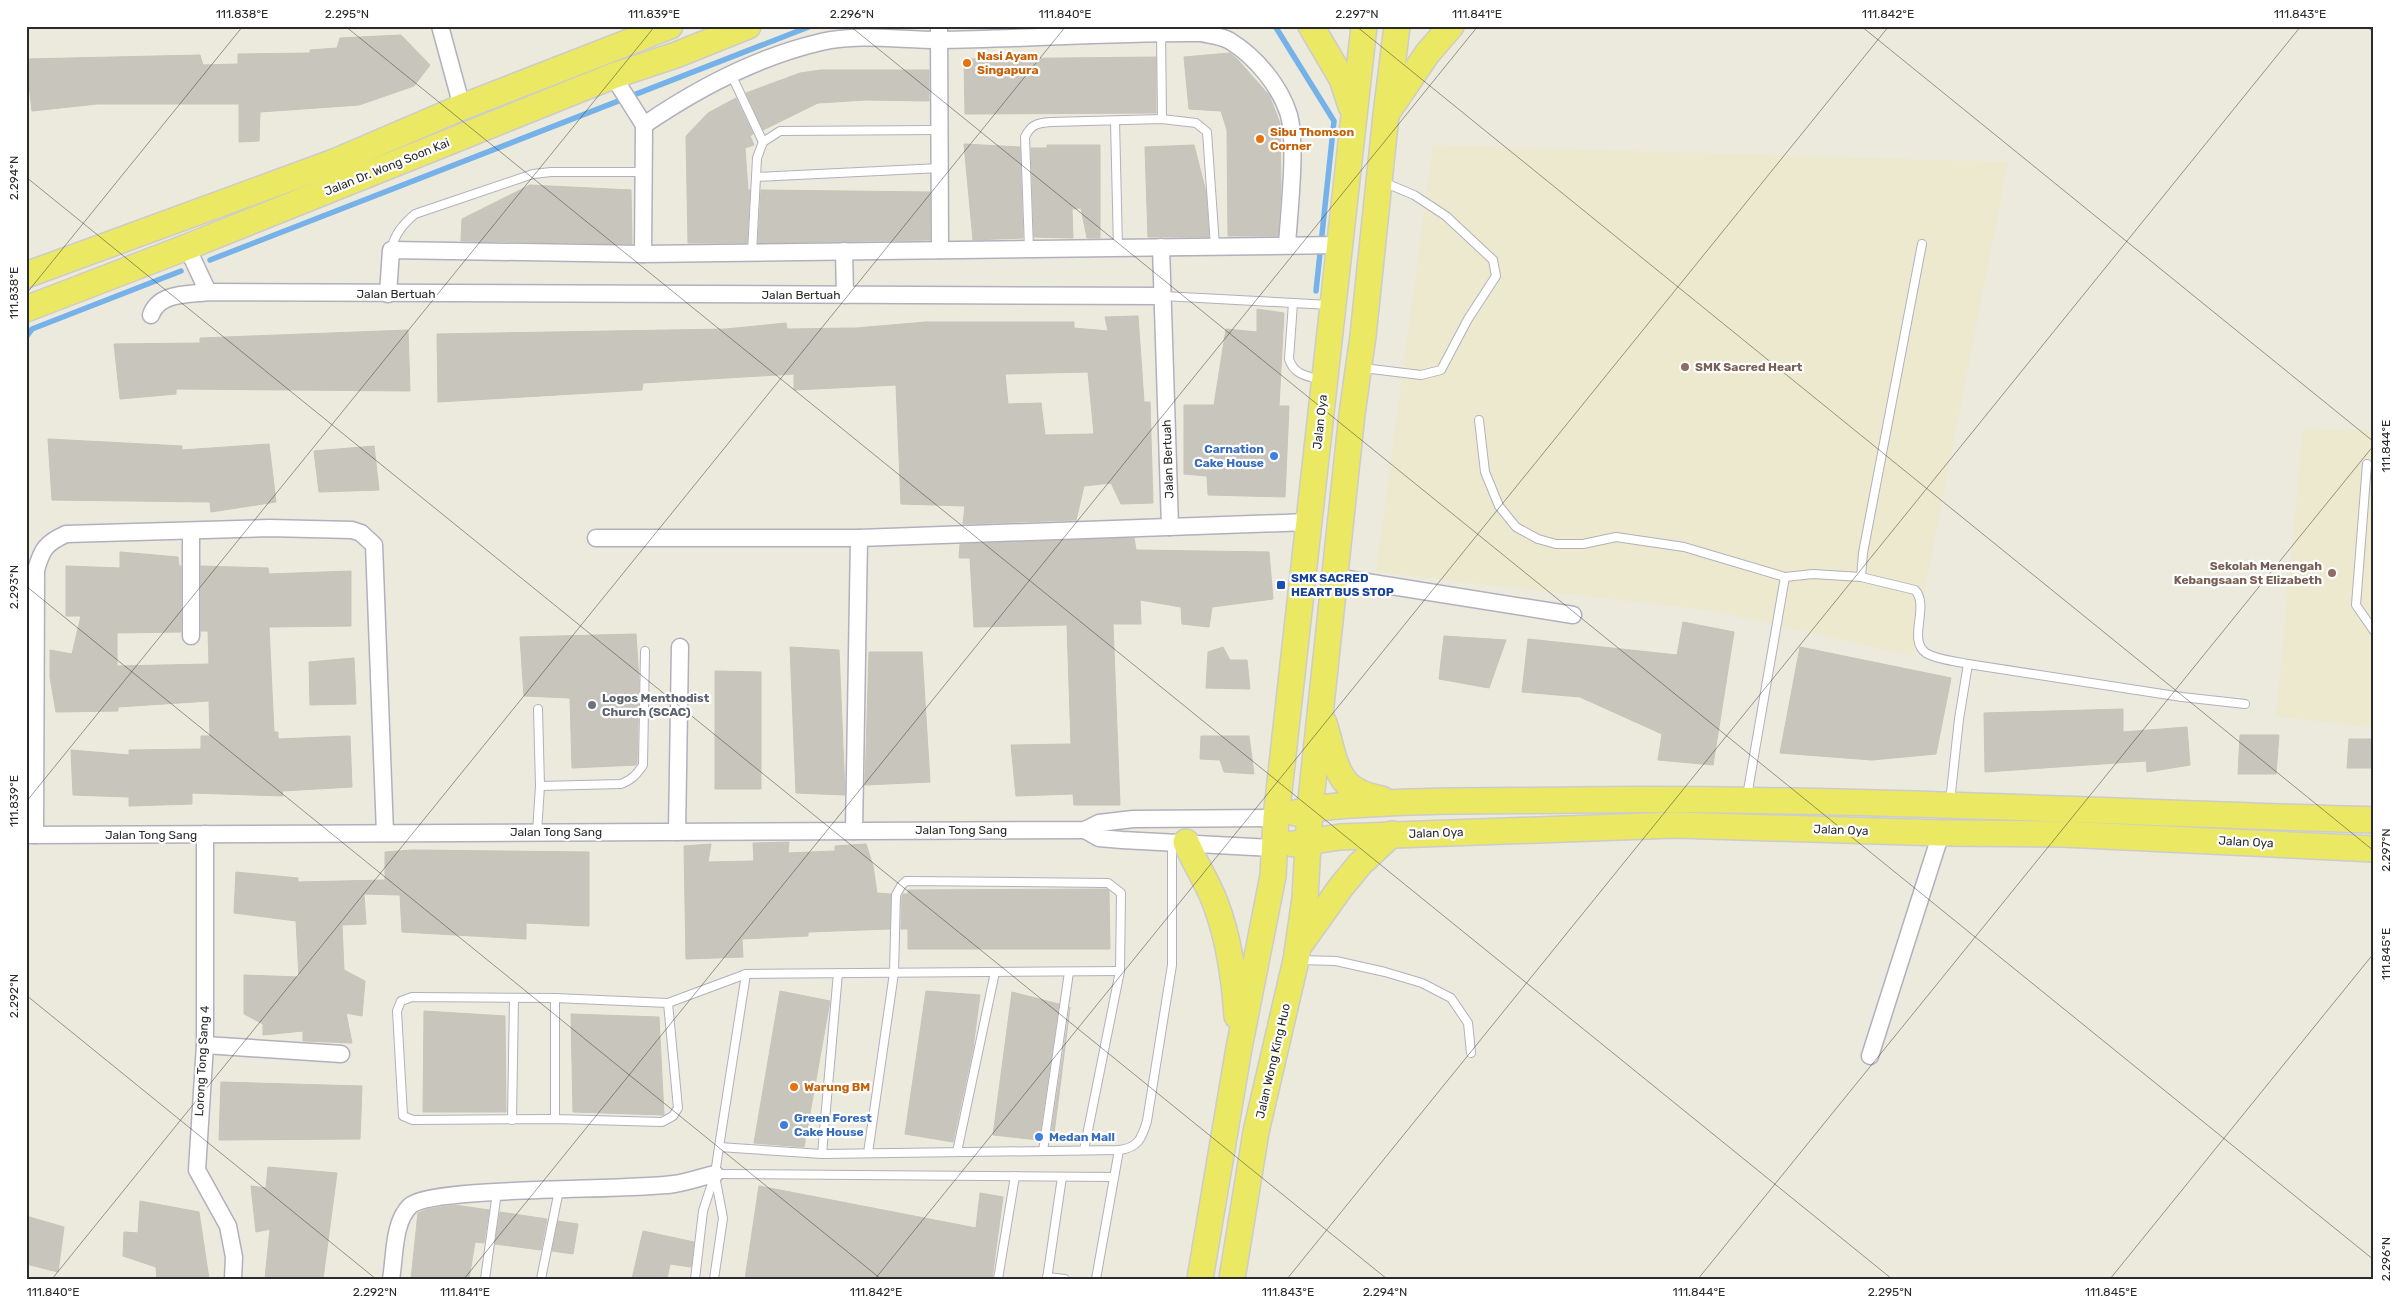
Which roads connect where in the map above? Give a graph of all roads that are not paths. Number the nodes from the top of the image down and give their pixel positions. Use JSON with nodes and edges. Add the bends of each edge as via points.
{"nodes":[{"id":1,"x":440,"y":26,"type":"edge"},
{"id":2,"x":670,"y":26,"type":"edge"},
{"id":3,"x":748,"y":26,"type":"edge"},
{"id":4,"x":1311,"y":26,"type":"edge"},
{"id":5,"x":1364,"y":26,"type":"edge"},
{"id":6,"x":1397,"y":26,"type":"edge"},
{"id":7,"x":1451,"y":26,"type":"edge"},
{"id":8,"x":1162,"y":32,"type":"junction"},
{"id":9,"x":939,"y":33,"type":"edge"},
{"id":10,"x":730,"y":74,"type":"junction"},
{"id":11,"x":618,"y":84,"type":"junction"},
{"id":12,"x":462,"y":107,"type":"junction"},
{"id":13,"x":1353,"y":113,"type":"junction"},
{"id":14,"x":1386,"y":115,"type":"junction"},
{"id":15,"x":1162,"y":119,"type":"junction"},
{"id":16,"x":641,"y":120,"type":"junction"},
{"id":17,"x":1115,"y":121,"type":"junction"},
{"id":18,"x":939,"y":130,"type":"junction"},
{"id":19,"x":762,"y":142,"type":"junction"},
{"id":20,"x":940,"y":168,"type":"junction"},
{"id":21,"x":644,"y":172,"type":"junction"},
{"id":22,"x":756,"y":177,"type":"junction"},
{"id":23,"x":1379,"y":180,"type":"junction"},
{"id":24,"x":1922,"y":244,"type":"dead end"},
{"id":25,"x":1333,"y":245,"type":"junction"},
{"id":26,"x":1215,"y":246,"type":"junction"},
{"id":27,"x":1287,"y":246,"type":"junction"},
{"id":28,"x":187,"y":247,"type":"junction"},
{"id":29,"x":1161,"y":247,"type":"junction"},
{"id":30,"x":1118,"y":248,"type":"junction"},
{"id":31,"x":1030,"y":249,"type":"junction"},
{"id":32,"x":391,"y":250,"type":"junction"},
{"id":33,"x":940,"y":250,"type":"junction"},
{"id":34,"x":844,"y":251,"type":"junction"},
{"id":35,"x":752,"y":252,"type":"junction"},
{"id":36,"x":643,"y":254,"type":"junction"},
{"id":37,"x":26,"y":275,"type":"edge"},
{"id":38,"x":208,"y":292,"type":"junction"},
{"id":39,"x":388,"y":294,"type":"junction"},
{"id":40,"x":845,"y":295,"type":"junction"},
{"id":41,"x":1163,"y":296,"type":"junction"},
{"id":42,"x":1293,"y":303,"type":"junction"},
{"id":43,"x":1334,"y":305,"type":"junction"},
{"id":44,"x":26,"y":308,"type":"edge"},
{"id":45,"x":150,"y":315,"type":"dead end"},
{"id":46,"x":1358,"y":368,"type":"junction"},
{"id":47,"x":1324,"y":380,"type":"junction"},
{"id":48,"x":1479,"y":420,"type":"dead end"},
{"id":49,"x":2368,"y":464,"type":"dead end"},
{"id":50,"x":1310,"y":522,"type":"junction"},
{"id":51,"x":1170,"y":527,"type":"junction"},
{"id":52,"x":191,"y":532,"type":"junction"},
{"id":53,"x":596,"y":538,"type":"dead end"},
{"id":54,"x":859,"y":538,"type":"junction"},
{"id":55,"x":1785,"y":576,"type":"junction"},
{"id":56,"x":1335,"y":577,"type":"junction"},
{"id":57,"x":1861,"y":577,"type":"junction"},
{"id":58,"x":1573,"y":615,"type":"dead end"},
{"id":59,"x":2374,"y":631,"type":"edge"},
{"id":60,"x":191,"y":636,"type":"dead end"},
{"id":61,"x":680,"y":647,"type":"dead end"},
{"id":62,"x":645,"y":651,"type":"dead end"},
{"id":63,"x":1968,"y":664,"type":"junction"},
{"id":64,"x":2245,"y":704,"type":"dead end"},
{"id":65,"x":538,"y":709,"type":"dead end"},
{"id":66,"x":1321,"y":714,"type":"junction"},
{"id":67,"x":540,"y":786,"type":"junction"},
{"id":68,"x":1746,"y":801,"type":"junction"},
{"id":69,"x":1406,"y":802,"type":"junction"},
{"id":70,"x":1950,"y":804,"type":"junction"},
{"id":71,"x":1310,"y":809,"type":"junction"},
{"id":72,"x":1276,"y":818,"type":"junction"},
{"id":73,"x":2374,"y":820,"type":"edge"},
{"id":74,"x":1086,"y":830,"type":"junction"},
{"id":75,"x":854,"y":831,"type":"junction"},
{"id":76,"x":537,"y":832,"type":"junction"},
{"id":77,"x":678,"y":832,"type":"junction"},
{"id":78,"x":385,"y":833,"type":"junction"},
{"id":79,"x":1941,"y":833,"type":"junction"},
{"id":80,"x":205,"y":834,"type":"junction"},
{"id":81,"x":1392,"y":834,"type":"junction"},
{"id":82,"x":31,"y":835,"type":"edge"},
{"id":83,"x":1179,"y":842,"type":"junction"},
{"id":84,"x":1308,"y":842,"type":"junction"},
{"id":85,"x":1273,"y":848,"type":"junction"},
{"id":86,"x":2374,"y":849,"type":"edge"},
{"id":87,"x":1297,"y":953,"type":"junction"},
{"id":88,"x":1120,"y":971,"type":"junction"},
{"id":89,"x":995,"y":972,"type":"junction"},
{"id":90,"x":1069,"y":972,"type":"junction"},
{"id":91,"x":838,"y":973,"type":"junction"},
{"id":92,"x":894,"y":973,"type":"junction"},
{"id":93,"x":746,"y":974,"type":"junction"},
{"id":94,"x":514,"y":998,"type":"junction"},
{"id":95,"x":556,"y":998,"type":"junction"},
{"id":96,"x":668,"y":1003,"type":"junction"},
{"id":97,"x":205,"y":1044,"type":"junction"},
{"id":98,"x":1240,"y":1048,"type":"junction"},
{"id":99,"x":1471,"y":1053,"type":"dead end"},
{"id":100,"x":341,"y":1054,"type":"dead end"},
{"id":101,"x":1870,"y":1056,"type":"dead end"},
{"id":102,"x":555,"y":1119,"type":"junction"},
{"id":103,"x":512,"y":1120,"type":"junction"},
{"id":104,"x":719,"y":1147,"type":"junction"},
{"id":105,"x":1084,"y":1150,"type":"junction"},
{"id":106,"x":1119,"y":1150,"type":"junction"},
{"id":107,"x":1043,"y":1151,"type":"junction"},
{"id":108,"x":958,"y":1152,"type":"junction"},
{"id":109,"x":868,"y":1153,"type":"junction"},
{"id":110,"x":822,"y":1154,"type":"junction"},
{"id":111,"x":715,"y":1174,"type":"junction"},
{"id":112,"x":1014,"y":1176,"type":"junction"},
{"id":113,"x":1062,"y":1177,"type":"junction"},
{"id":114,"x":1114,"y":1177,"type":"junction"},
{"id":115,"x":559,"y":1190,"type":"junction"},
{"id":116,"x":497,"y":1192,"type":"junction"},
{"id":117,"x":1047,"y":1278,"type":"edge"},
{"id":118,"x":233,"y":1279,"type":"edge"},
{"id":119,"x":391,"y":1279,"type":"edge"},
{"id":120,"x":485,"y":1279,"type":"edge"},
{"id":121,"x":541,"y":1279,"type":"edge"},
{"id":122,"x":695,"y":1279,"type":"edge"},
{"id":123,"x":714,"y":1279,"type":"edge"},
{"id":124,"x":998,"y":1279,"type":"edge"},
{"id":125,"x":1065,"y":1279,"type":"edge"},
{"id":126,"x":1096,"y":1279,"type":"edge"},
{"id":127,"x":1200,"y":1279,"type":"edge"},
{"id":128,"x":1232,"y":1279,"type":"edge"}],
"edges":[{"from":1,"to":12,"type":"street"},
{"from":2,"to":12,"type":"main road","name":"Jalan Dr. Wong Soon Kai"},
{"from":3,"to":11,"type":"main road","name":"Jalan Dr. Wong Soon Kai","via":[[676,55]]},
{"from":4,"to":13,"type":"main road","via":[[1342,79]]},
{"from":5,"to":13,"type":"main road","name":"Jalan Oya"},
{"from":6,"to":14,"type":"main road"},
{"from":7,"to":14,"type":"main road","via":[[1427,54]]},
{"from":8,"to":9,"type":"street"},
{"from":8,"to":15,"type":"lane"},
{"from":8,"to":27,"type":"street","via":[[1200,33],[1229,40],[1257,62],[1277,90],[1289,115],[1292,146]]},
{"from":9,"to":10,"type":"street","via":[[835,40]]},
{"from":9,"to":18,"type":"street"},
{"from":10,"to":16,"type":"street"},
{"from":10,"to":19,"type":"lane"},
{"from":11,"to":16,"type":"street"},
{"from":11,"to":28,"type":"main road","name":"Jalan Dr. Wong Soon Kai"},
{"from":12,"to":37,"type":"main road","name":"Jalan Dr. Wong Soon Kai","via":[[334,162]]},
{"from":13,"to":25,"type":"main road","name":"Jalan Oya"},
{"from":14,"to":23,"type":"main road"},
{"from":15,"to":17,"type":"lane"},
{"from":15,"to":26,"type":"lane","via":[[1196,123],[1207,132]]},
{"from":16,"to":21,"type":"street"},
{"from":17,"to":30,"type":"lane"},
{"from":17,"to":31,"type":"lane","via":[[1051,122],[1029,128],[1025,137]]},
{"from":18,"to":19,"type":"lane","via":[[780,131]]},
{"from":18,"to":20,"type":"street"},
{"from":19,"to":22,"type":"lane"},
{"from":20,"to":22,"type":"lane"},
{"from":20,"to":33,"type":"street"},
{"from":21,"to":32,"type":"lane","via":[[533,174],[415,214],[394,236]]},
{"from":21,"to":36,"type":"street"},
{"from":22,"to":35,"type":"lane"},
{"from":23,"to":46,"type":"main road"},
{"from":23,"to":46,"type":"lane","via":[[1414,195],[1446,216],[1493,260],[1496,276],[1468,319],[1442,370],[1421,375]]},
{"from":24,"to":57,"type":"lane"},
{"from":25,"to":27,"type":"street"},
{"from":25,"to":43,"type":"main road","name":"Jalan Oya"},
{"from":26,"to":27,"type":"street"},
{"from":26,"to":29,"type":"street"},
{"from":28,"to":38,"type":"street"},
{"from":28,"to":44,"type":"main road","name":"Jalan Dr. Wong Soon Kai"},
{"from":29,"to":30,"type":"street"},
{"from":29,"to":41,"type":"street"},
{"from":30,"to":31,"type":"street"},
{"from":31,"to":33,"type":"street"},
{"from":32,"to":36,"type":"street"},
{"from":32,"to":39,"type":"street"},
{"from":33,"to":34,"type":"street"},
{"from":34,"to":35,"type":"street"},
{"from":34,"to":40,"type":"street"},
{"from":35,"to":36,"type":"street"},
{"from":38,"to":39,"type":"street","name":"Jalan Bertuah"},
{"from":38,"to":45,"type":"street","name":"Jalan Bertuah","via":[[164,299],[157,303]]},
{"from":39,"to":40,"type":"street","name":"Jalan Bertuah"},
{"from":40,"to":41,"type":"street","name":"Jalan Bertuah"},
{"from":41,"to":42,"type":"lane"},
{"from":41,"to":51,"type":"street","name":"Jalan Bertuah"},
{"from":42,"to":43,"type":"lane"},
{"from":42,"to":47,"type":"lane","via":[[1291,364],[1299,373]]},
{"from":43,"to":47,"type":"main road","name":"Jalan Oya"},
{"from":46,"to":56,"type":"main road"},
{"from":47,"to":50,"type":"main road","name":"Jalan Oya"},
{"from":48,"to":55,"type":"lane","via":[[1485,472],[1499,506],[1516,527],[1556,544],[1583,544],[1616,537],[1684,547]]},
{"from":49,"to":59,"type":"lane","via":[[2356,606]]},
{"from":50,"to":51,"type":"street"},
{"from":50,"to":72,"type":"main road","name":"Jalan Oya"},
{"from":51,"to":54,"type":"street"},
{"from":52,"to":60,"type":"street"},
{"from":52,"to":78,"type":"street","via":[[269,528],[352,530],[361,533],[374,545]]},
{"from":52,"to":82,"type":"street","via":[[66,534],[50,541],[41,554],[36,570]]},
{"from":53,"to":54,"type":"street"},
{"from":54,"to":75,"type":"street"},
{"from":55,"to":57,"type":"lane"},
{"from":55,"to":68,"type":"lane"},
{"from":56,"to":58,"type":"street"},
{"from":56,"to":66,"type":"main road"},
{"from":57,"to":63,"type":"lane","via":[[1915,590],[1920,603],[1919,644],[1925,652]]},
{"from":61,"to":77,"type":"street"},
{"from":62,"to":67,"type":"lane","via":[[643,765],[638,773],[621,784]]},
{"from":63,"to":64,"type":"lane"},
{"from":63,"to":70,"type":"lane"},
{"from":65,"to":67,"type":"lane"},
{"from":66,"to":69,"type":"main road","via":[[1341,777],[1347,785],[1367,796]]},
{"from":66,"to":71,"type":"main road"},
{"from":67,"to":76,"type":"lane"},
{"from":68,"to":69,"type":"main road","name":"Jalan Oya"},
{"from":68,"to":70,"type":"main road","name":"Jalan Oya"},
{"from":69,"to":71,"type":"main road","name":"Jalan Oya"},
{"from":70,"to":73,"type":"main road","name":"Jalan Oya","via":[[2066,811]]},
{"from":71,"to":72,"type":"main road","name":"Jalan Oya"},
{"from":71,"to":84,"type":"main road"},
{"from":72,"to":74,"type":"street","name":"Jalan Tong Sang","via":[[1133,819],[1099,823]]},
{"from":72,"to":85,"type":"main road","name":"Jalan Oya"},
{"from":74,"to":75,"type":"street","name":"Jalan Tong Sang"},
{"from":74,"to":83,"type":"street","name":"Jalan Tong Sang","via":[[1099,838]]},
{"from":75,"to":77,"type":"street","name":"Jalan Tong Sang"},
{"from":76,"to":77,"type":"street","name":"Jalan Tong Sang"},
{"from":76,"to":78,"type":"street","name":"Jalan Tong Sang"},
{"from":78,"to":80,"type":"street","name":"Jalan Tong Sang"},
{"from":79,"to":81,"type":"main road","name":"Jalan Oya","via":[[1675,825]]},
{"from":79,"to":86,"type":"main road","name":"Jalan Oya","via":[[2063,834]]},
{"from":79,"to":101,"type":"street"},
{"from":80,"to":82,"type":"street","name":"Jalan Tong Sang"},
{"from":80,"to":97,"type":"street","name":"Lorong Tong Sang 4"},
{"from":81,"to":84,"type":"main road","name":"Jalan Oya"},
{"from":81,"to":87,"type":"main road","via":[[1341,887]]},
{"from":83,"to":85,"type":"street","name":"Jalan Tong Sang"},
{"from":83,"to":98,"type":"main road","via":[[1214,901],[1228,944],[1233,964]]},
{"from":83,"to":106,"type":"lane","via":[[1172,966],[1147,1121],[1143,1138]]},
{"from":84,"to":85,"type":"main road","name":"Jalan Oya"},
{"from":84,"to":87,"type":"main road","name":"Jalan Wong King Huo","via":[[1305,898]]},
{"from":85,"to":98,"type":"main road","via":[[1273,876]]},
{"from":87,"to":99,"type":"lane","via":[[1422,983],[1451,998],[1468,1022]]},
{"from":87,"to":128,"type":"main road","name":"Jalan Wong King Huo","via":[[1256,1132]]},
{"from":88,"to":90,"type":"lane"},
{"from":88,"to":92,"type":"lane","via":[[1122,898],[1108,883],[906,881],[896,895]]},
{"from":88,"to":105,"type":"lane"},
{"from":89,"to":90,"type":"lane"},
{"from":89,"to":92,"type":"lane"},
{"from":89,"to":108,"type":"lane"},
{"from":90,"to":107,"type":"lane"},
{"from":91,"to":92,"type":"lane"},
{"from":91,"to":93,"type":"lane"},
{"from":91,"to":110,"type":"lane"},
{"from":92,"to":109,"type":"lane"},
{"from":93,"to":96,"type":"lane"},
{"from":93,"to":104,"type":"lane"},
{"from":94,"to":95,"type":"lane"},
{"from":94,"to":103,"type":"lane"},
{"from":94,"to":103,"type":"lane","via":[[412,997],[400,1002],[398,1011],[403,1116],[413,1120]]},
{"from":95,"to":96,"type":"lane"},
{"from":95,"to":102,"type":"lane"},
{"from":96,"to":102,"type":"lane","via":[[678,1108],[673,1116],[662,1122]]},
{"from":97,"to":100,"type":"street"},
{"from":97,"to":118,"type":"street","name":"Lorong Tong Sang 4","via":[[198,1170],[209,1196],[228,1226],[234,1257]]},
{"from":98,"to":127,"type":"main road"},
{"from":102,"to":103,"type":"lane"},
{"from":104,"to":110,"type":"lane"},
{"from":104,"to":111,"type":"lane"},
{"from":105,"to":106,"type":"lane"},
{"from":105,"to":107,"type":"lane"},
{"from":106,"to":114,"type":"lane"},
{"from":107,"to":108,"type":"lane"},
{"from":108,"to":109,"type":"lane"},
{"from":109,"to":110,"type":"lane"},
{"from":111,"to":112,"type":"lane"},
{"from":111,"to":115,"type":"street","via":[[673,1184]]},
{"from":111,"to":122,"type":"lane","via":[[703,1211]]},
{"from":111,"to":123,"type":"lane","via":[[723,1218]]},
{"from":112,"to":113,"type":"lane"},
{"from":112,"to":124,"type":"lane"},
{"from":113,"to":114,"type":"lane"},
{"from":113,"to":117,"type":"lane"},
{"from":114,"to":126,"type":"lane"},
{"from":115,"to":116,"type":"street"},
{"from":115,"to":121,"type":"lane"},
{"from":116,"to":119,"type":"street","via":[[432,1196],[411,1204],[399,1228]]},
{"from":116,"to":120,"type":"lane"},
{"from":117,"to":125,"type":"lane"}]}
